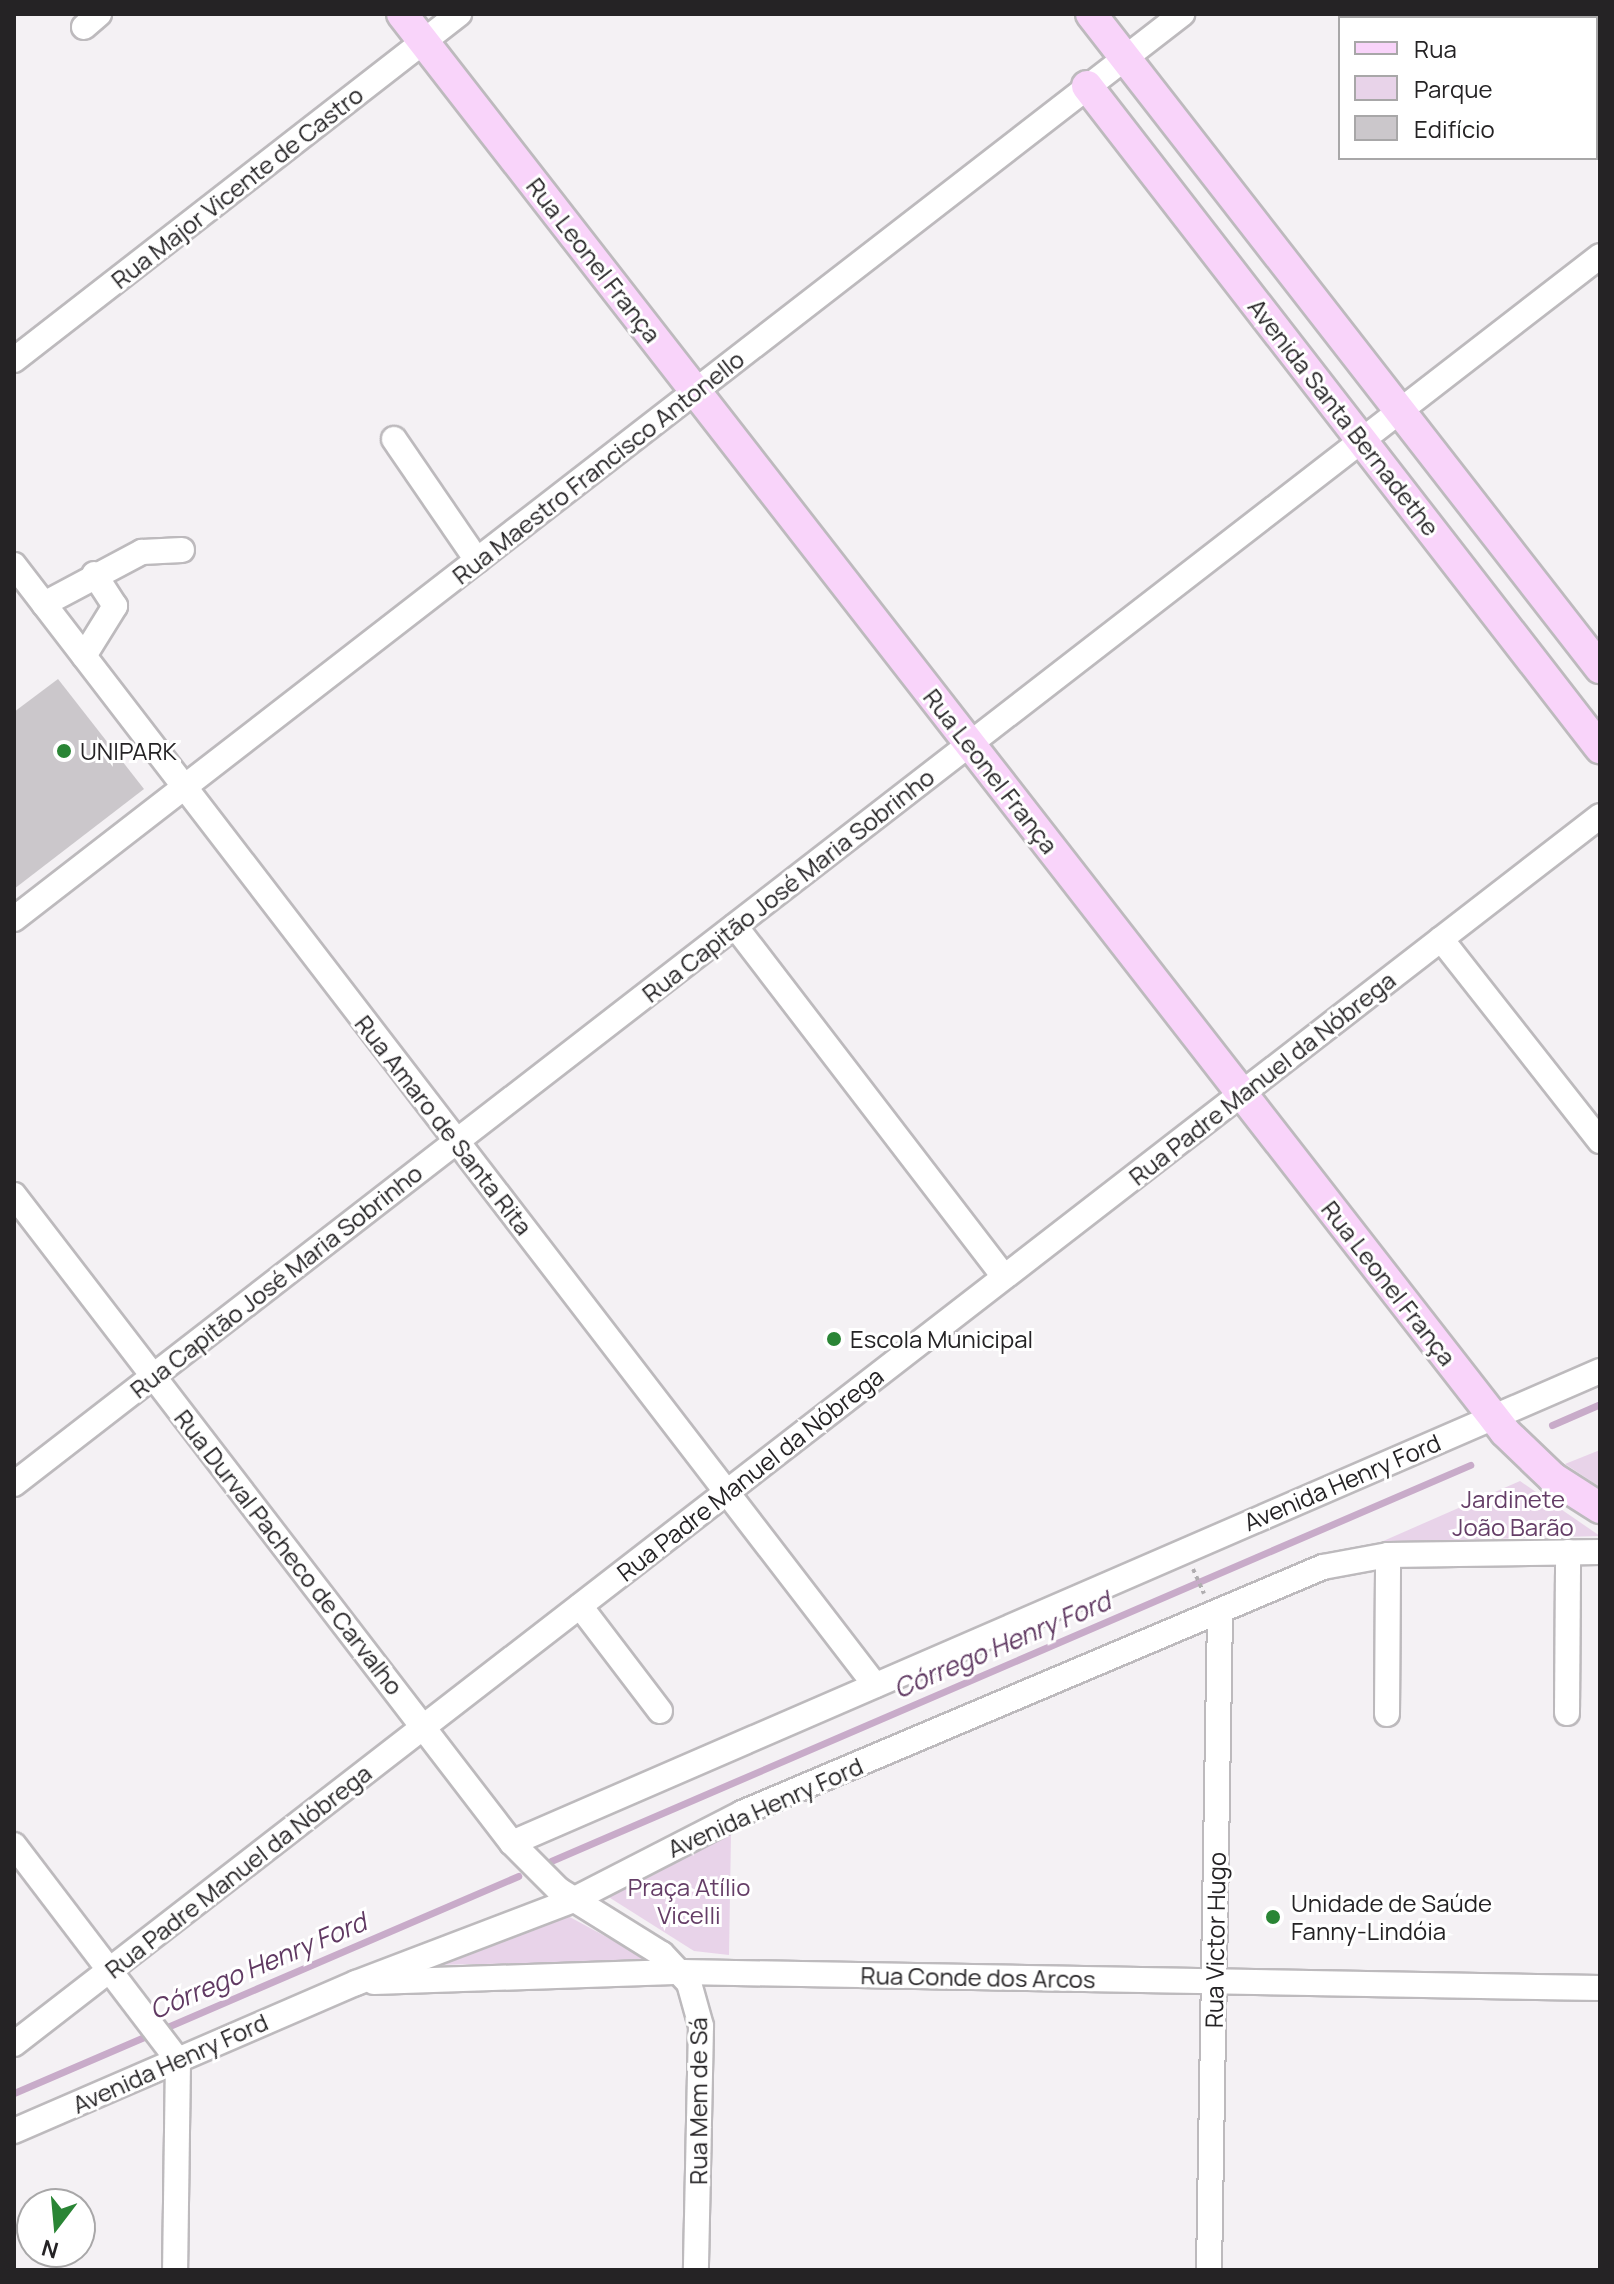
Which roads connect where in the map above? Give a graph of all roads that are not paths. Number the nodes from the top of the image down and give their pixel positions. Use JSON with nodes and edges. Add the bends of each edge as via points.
{"nodes":[{"id":1,"x":402,"y":14,"type":"edge"},
{"id":2,"x":459,"y":14,"type":"edge"},
{"id":3,"x":1091,"y":14,"type":"edge"},
{"id":4,"x":1182,"y":14,"type":"edge"},
{"id":5,"x":424,"y":42,"type":"junction"},
{"id":6,"x":1124,"y":57,"type":"junction"},
{"id":7,"x":1087,"y":86,"type":"junction"},
{"id":8,"x":1600,"y":256,"type":"edge"},
{"id":9,"x":14,"y":360,"type":"edge"},
{"id":10,"x":696,"y":391,"type":"junction"},
{"id":11,"x":1400,"y":411,"type":"junction"},
{"id":12,"x":394,"y":439,"type":"dead end"},
{"id":13,"x":1362,"y":441,"type":"junction"},
{"id":14,"x":182,"y":550,"type":"dead end"},
{"id":15,"x":477,"y":560,"type":"junction"},
{"id":16,"x":14,"y":565,"type":"edge"},
{"id":17,"x":94,"y":574,"type":"junction"},
{"id":18,"x":44,"y":604,"type":"junction"},
{"id":19,"x":84,"y":656,"type":"junction"},
{"id":20,"x":1600,"y":668,"type":"edge"},
{"id":21,"x":970,"y":744,"type":"junction"},
{"id":22,"x":1600,"y":748,"type":"edge"},
{"id":23,"x":185,"y":787,"type":"junction"},
{"id":24,"x":1600,"y":816,"type":"edge"},
{"id":25,"x":14,"y":919,"type":"edge"},
{"id":26,"x":735,"y":926,"type":"junction"},
{"id":27,"x":1441,"y":939,"type":"junction"},
{"id":28,"x":1242,"y":1094,"type":"junction"},
{"id":29,"x":1600,"y":1141,"type":"edge"},
{"id":30,"x":457,"y":1142,"type":"junction"},
{"id":31,"x":14,"y":1195,"type":"edge"},
{"id":32,"x":1004,"y":1277,"type":"junction"},
{"id":33,"x":1600,"y":1371,"type":"edge"},
{"id":34,"x":153,"y":1376,"type":"junction"},
{"id":35,"x":1494,"y":1417,"type":"junction"},
{"id":36,"x":14,"y":1484,"type":"edge"},
{"id":37,"x":726,"y":1493,"type":"junction"},
{"id":38,"x":1600,"y":1508,"type":"edge"},
{"id":39,"x":1568,"y":1552,"type":"junction"},
{"id":40,"x":1600,"y":1552,"type":"edge"},
{"id":41,"x":1388,"y":1555,"type":"junction"},
{"id":42,"x":580,"y":1606,"type":"junction"},
{"id":43,"x":1214,"y":1606,"type":"junction"},
{"id":44,"x":875,"y":1685,"type":"junction"},
{"id":45,"x":660,"y":1711,"type":"dead end"},
{"id":46,"x":1567,"y":1713,"type":"dead end"},
{"id":47,"x":1387,"y":1714,"type":"dead end"},
{"id":48,"x":423,"y":1727,"type":"junction"},
{"id":49,"x":512,"y":1843,"type":"junction"},
{"id":50,"x":14,"y":1845,"type":"edge"},
{"id":51,"x":573,"y":1900,"type":"junction"},
{"id":52,"x":110,"y":1970,"type":"junction"},
{"id":53,"x":682,"y":1972,"type":"junction"},
{"id":54,"x":1214,"y":1981,"type":"junction"},
{"id":55,"x":356,"y":1983,"type":"junction"},
{"id":56,"x":1600,"y":1988,"type":"edge"},
{"id":57,"x":14,"y":2044,"type":"edge"},
{"id":58,"x":175,"y":2055,"type":"junction"},
{"id":59,"x":14,"y":2131,"type":"edge"},
{"id":60,"x":175,"y":2270,"type":"edge"},
{"id":61,"x":696,"y":2270,"type":"edge"},
{"id":62,"x":1209,"y":2270,"type":"edge"}],
"edges":[{"from":1,"to":5,"type":"main road","name":"Rua Leonel França"},
{"from":2,"to":5,"type":"street","name":"Rua Major Vicente de Castro"},
{"from":3,"to":6,"type":"main road","name":"Avenida Santa Bernadethe"},
{"from":4,"to":6,"type":"street","name":"Rua Maestro Francisco Antonello"},
{"from":5,"to":9,"type":"street","name":"Rua Major Vicente de Castro"},
{"from":5,"to":10,"type":"main road","name":"Rua Leonel França"},
{"from":6,"to":7,"type":"street","name":"Rua Maestro Francisco Antonello"},
{"from":6,"to":11,"type":"main road","name":"Avenida Santa Bernadethe"},
{"from":7,"to":10,"type":"street","name":"Rua Maestro Francisco Antonello"},
{"from":7,"to":13,"type":"main road","name":"Avenida Santa Bernadethe"},
{"from":8,"to":11,"type":"street","name":"Rua Capitão José Maria Sobrinho"},
{"from":10,"to":15,"type":"street","name":"Rua Maestro Francisco Antonello"},
{"from":10,"to":21,"type":"main road","name":"Rua Leonel França"},
{"from":11,"to":13,"type":"street","name":"Rua Capitão José Maria Sobrinho"},
{"from":11,"to":20,"type":"main road","name":"Avenida Santa Bernadethe"},
{"from":12,"to":15,"type":"street"},
{"from":13,"to":21,"type":"street","name":"Rua Capitão José Maria Sobrinho"},
{"from":13,"to":22,"type":"main road","name":"Avenida Santa Bernadethe"},
{"from":14,"to":17,"type":"street","via":[[142,552]]},
{"from":15,"to":23,"type":"street","name":"Rua Maestro Francisco Antonello"},
{"from":16,"to":18,"type":"street","name":"Rua Amaro de Santa Rita"},
{"from":17,"to":18,"type":"street"},
{"from":17,"to":19,"type":"street","via":[[115,606]]},
{"from":18,"to":19,"type":"street","name":"Rua Amaro de Santa Rita"},
{"from":19,"to":23,"type":"street","name":"Rua Amaro de Santa Rita"},
{"from":21,"to":26,"type":"street","name":"Rua Capitão José Maria Sobrinho"},
{"from":21,"to":28,"type":"main road","name":"Rua Leonel França"},
{"from":23,"to":25,"type":"street","name":"Rua Maestro Francisco Antonello"},
{"from":23,"to":30,"type":"street","name":"Rua Amaro de Santa Rita"},
{"from":24,"to":27,"type":"street","name":"Rua Padre Manuel da Nóbrega"},
{"from":26,"to":30,"type":"street","name":"Rua Capitão José Maria Sobrinho"},
{"from":26,"to":32,"type":"street"},
{"from":27,"to":28,"type":"street","name":"Rua Padre Manuel da Nóbrega"},
{"from":27,"to":29,"type":"street"},
{"from":28,"to":32,"type":"street","name":"Rua Padre Manuel da Nóbrega"},
{"from":28,"to":35,"type":"main road","name":"Rua Leonel França"},
{"from":30,"to":34,"type":"street","name":"Rua Capitão José Maria Sobrinho"},
{"from":30,"to":37,"type":"street","name":"Rua Amaro de Santa Rita"},
{"from":31,"to":34,"type":"street","name":"Rua Durval Pacheco de Carvalho"},
{"from":32,"to":37,"type":"street","name":"Rua Padre Manuel da Nóbrega"},
{"from":33,"to":35,"type":"street","name":"Avenida Henry Ford"},
{"from":34,"to":36,"type":"street","name":"Rua Capitão José Maria Sobrinho"},
{"from":34,"to":48,"type":"street","name":"Rua Durval Pacheco de Carvalho"},
{"from":35,"to":38,"type":"main road","name":"Rua Leonel França","via":[[1537,1465]]},
{"from":35,"to":44,"type":"street","name":"Avenida Henry Ford"},
{"from":37,"to":42,"type":"street","name":"Rua Padre Manuel da Nóbrega"},
{"from":37,"to":44,"type":"street","name":"Rua Amaro de Santa Rita"},
{"from":39,"to":40,"type":"street","name":"Avenida Henry Ford"},
{"from":39,"to":41,"type":"street","name":"Avenida Henry Ford"},
{"from":39,"to":46,"type":"street"},
{"from":41,"to":43,"type":"street","name":"Avenida Henry Ford","via":[[1332,1564]]},
{"from":41,"to":47,"type":"street"},
{"from":42,"to":45,"type":"street"},
{"from":42,"to":48,"type":"street","name":"Rua Padre Manuel da Nóbrega"},
{"from":43,"to":51,"type":"street","name":"Avenida Henry Ford","via":[[742,1813]]},
{"from":43,"to":54,"type":"street","name":"Rua Victor Hugo"},
{"from":44,"to":49,"type":"street","name":"Avenida Henry Ford"},
{"from":48,"to":49,"type":"street","name":"Rua Durval Pacheco de Carvalho"},
{"from":48,"to":52,"type":"street","name":"Rua Padre Manuel da Nóbrega"},
{"from":49,"to":51,"type":"street","name":"Rua Durval Pacheco de Carvalho"},
{"from":50,"to":52,"type":"street"},
{"from":51,"to":53,"type":"street","name":"Rua Mem de Sá","via":[[648,1944]]},
{"from":51,"to":55,"type":"street","name":"Avenida Henry Ford"},
{"from":52,"to":57,"type":"street","name":"Rua Padre Manuel da Nóbrega"},
{"from":52,"to":58,"type":"street"},
{"from":53,"to":54,"type":"street","name":"Rua Conde dos Arcos"},
{"from":53,"to":55,"type":"street","name":"Rua Conde dos Arcos"},
{"from":53,"to":61,"type":"street","name":"Rua Mem de Sá","via":[[694,1993],[701,2026]]},
{"from":54,"to":56,"type":"street","name":"Rua Conde dos Arcos"},
{"from":54,"to":62,"type":"street","name":"Rua Victor Hugo"},
{"from":55,"to":58,"type":"street","name":"Avenida Henry Ford"},
{"from":58,"to":59,"type":"street","name":"Avenida Henry Ford"},
{"from":58,"to":60,"type":"street"}]}
